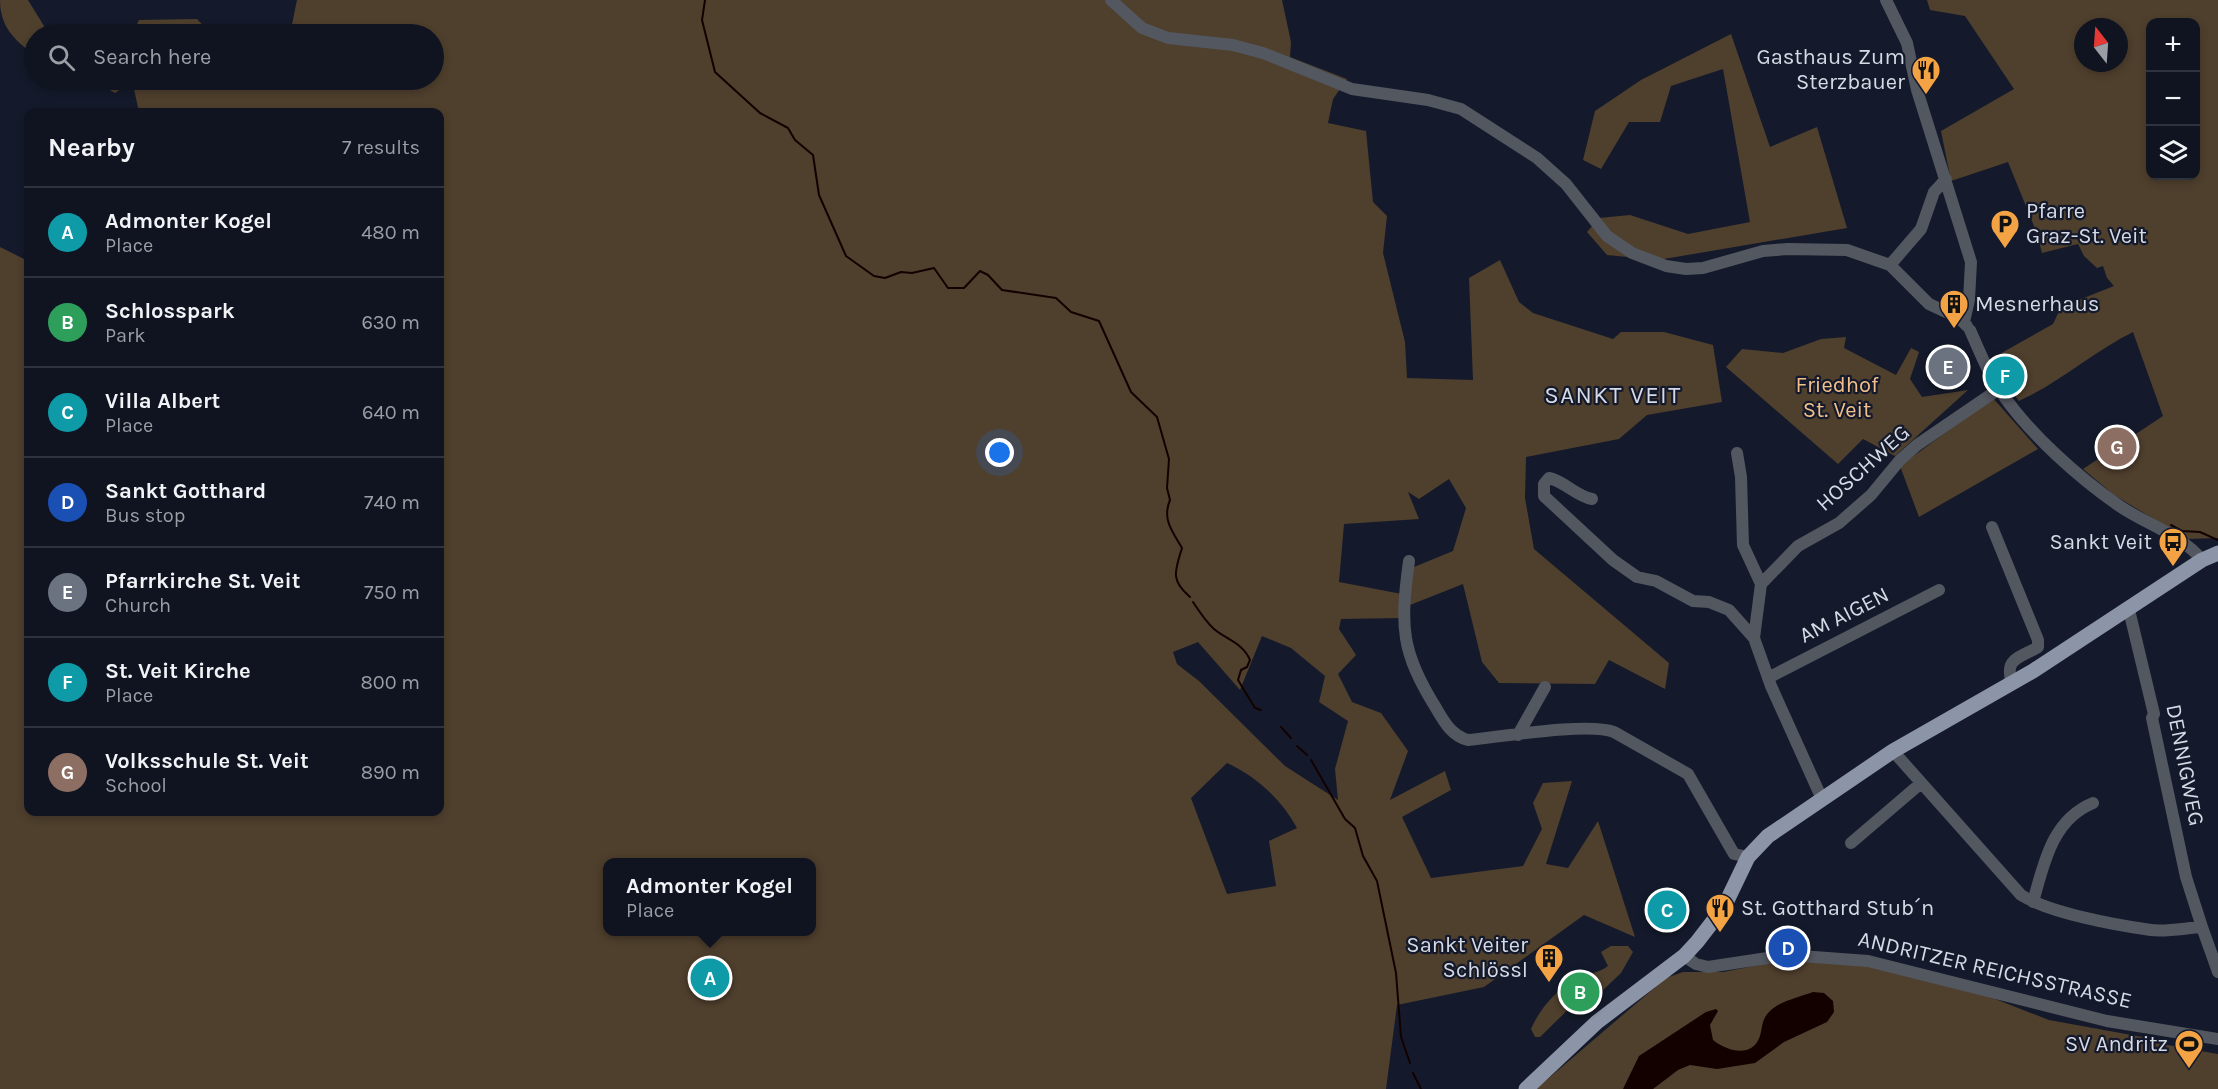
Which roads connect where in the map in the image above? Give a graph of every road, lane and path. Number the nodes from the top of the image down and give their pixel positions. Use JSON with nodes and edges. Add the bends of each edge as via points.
{"nodes":[{"id":1,"x":1111,"y":0,"type":"edge"},
{"id":2,"x":1886,"y":0,"type":"edge"},
{"id":3,"x":1946,"y":179,"type":"junction"},
{"id":4,"x":1890,"y":265,"type":"junction"},
{"id":5,"x":1967,"y":326,"type":"junction"},
{"id":6,"x":1999,"y":389,"type":"junction"},
{"id":7,"x":1737,"y":453,"type":"dead end"},
{"id":8,"x":1592,"y":499,"type":"dead end"},
{"id":9,"x":1992,"y":527,"type":"dead end"},
{"id":10,"x":2218,"y":553,"type":"edge"},
{"id":11,"x":2202,"y":560,"type":"junction"},
{"id":12,"x":1409,"y":561,"type":"dead end"},
{"id":13,"x":1761,"y":584,"type":"junction"},
{"id":14,"x":1939,"y":590,"type":"dead end"},
{"id":15,"x":2129,"y":610,"type":"junction"},
{"id":16,"x":1754,"y":638,"type":"junction"},
{"id":17,"x":1768,"y":678,"type":"junction"},
{"id":18,"x":2012,"y":684,"type":"junction"},
{"id":19,"x":1545,"y":687,"type":"dead end"},
{"id":20,"x":1518,"y":735,"type":"junction"},
{"id":21,"x":1893,"y":751,"type":"junction"},
{"id":22,"x":1920,"y":784,"type":"junction"},
{"id":23,"x":1822,"y":798,"type":"junction"},
{"id":24,"x":2093,"y":803,"type":"dead end"},
{"id":25,"x":1851,"y":843,"type":"dead end"},
{"id":26,"x":1748,"y":857,"type":"junction"},
{"id":27,"x":2033,"y":902,"type":"junction"},
{"id":28,"x":2202,"y":927,"type":"junction"},
{"id":29,"x":1684,"y":956,"type":"junction"},
{"id":30,"x":2218,"y":972,"type":"edge"},
{"id":31,"x":2218,"y":1039,"type":"edge"},
{"id":32,"x":1526,"y":1089,"type":"edge"}],
"edges":[{"from":1,"to":4,"type":"street","via":[[1142,28],[1168,38],[1233,45],[1352,89],[1461,109],[1537,158],[1566,184],[1607,236],[1632,253],[1666,266],[1703,268],[1763,251],[1788,249],[1847,250]]},
{"from":2,"to":3,"type":"street","via":[[1907,43],[1917,90]]},
{"from":3,"to":4,"type":"street","via":[[1934,192],[1921,229]]},
{"from":3,"to":5,"type":"street","via":[[1971,262]]},
{"from":4,"to":5,"type":"street","via":[[1929,304]]},
{"from":5,"to":6,"type":"street"},
{"from":6,"to":11,"type":"street","via":[[2078,473]]},
{"from":6,"to":13,"type":"street","name":"HOSCHWEG","via":[[1917,445],[1899,460],[1871,495],[1839,523],[1798,546]]},
{"from":7,"to":13,"type":"street","via":[[1743,545]]},
{"from":8,"to":16,"type":"street","via":[[1554,479],[1549,478],[1544,484],[1544,496],[1613,560],[1637,577],[1656,581],[1693,601],[1710,602],[1729,610]]},
{"from":9,"to":18,"type":"street","via":[[2038,640],[2038,647],[2010,663]]},
{"from":10,"to":11,"type":"main road"},
{"from":11,"to":15,"type":"main road"},
{"from":12,"to":20,"type":"street","via":[[1405,590],[1407,651],[1414,673],[1438,713],[1459,738]]},
{"from":13,"to":16,"type":"street"},
{"from":14,"to":17,"type":"street","name":"AM AIGEN"},
{"from":15,"to":18,"type":"main road"},
{"from":15,"to":28,"type":"street","name":"DENNIGWEG","via":[[2186,877]]},
{"from":16,"to":17,"type":"street"},
{"from":17,"to":23,"type":"street"},
{"from":18,"to":21,"type":"main road"},
{"from":19,"to":20,"type":"street"},
{"from":20,"to":26,"type":"street","via":[[1571,730],[1614,732],[1688,774],[1734,854]]},
{"from":21,"to":22,"type":"street"},
{"from":21,"to":23,"type":"main road"},
{"from":22,"to":25,"type":"street"},
{"from":22,"to":27,"type":"street","via":[[2021,895]]},
{"from":23,"to":26,"type":"main road","via":[[1768,836]]},
{"from":24,"to":27,"type":"street","via":[[2079,809],[2049,846]]},
{"from":26,"to":29,"type":"main road","via":[[1724,906]]},
{"from":27,"to":28,"type":"street","via":[[2152,930]]},
{"from":28,"to":30,"type":"street","name":"DENNIGWEG"},
{"from":29,"to":31,"type":"street","name":"ANDRITZER REICHSSTRASSE","via":[[1708,968],[1787,955],[1868,961],[2108,1021]]},
{"from":29,"to":32,"type":"main road","via":[[1597,1022]]}]}
